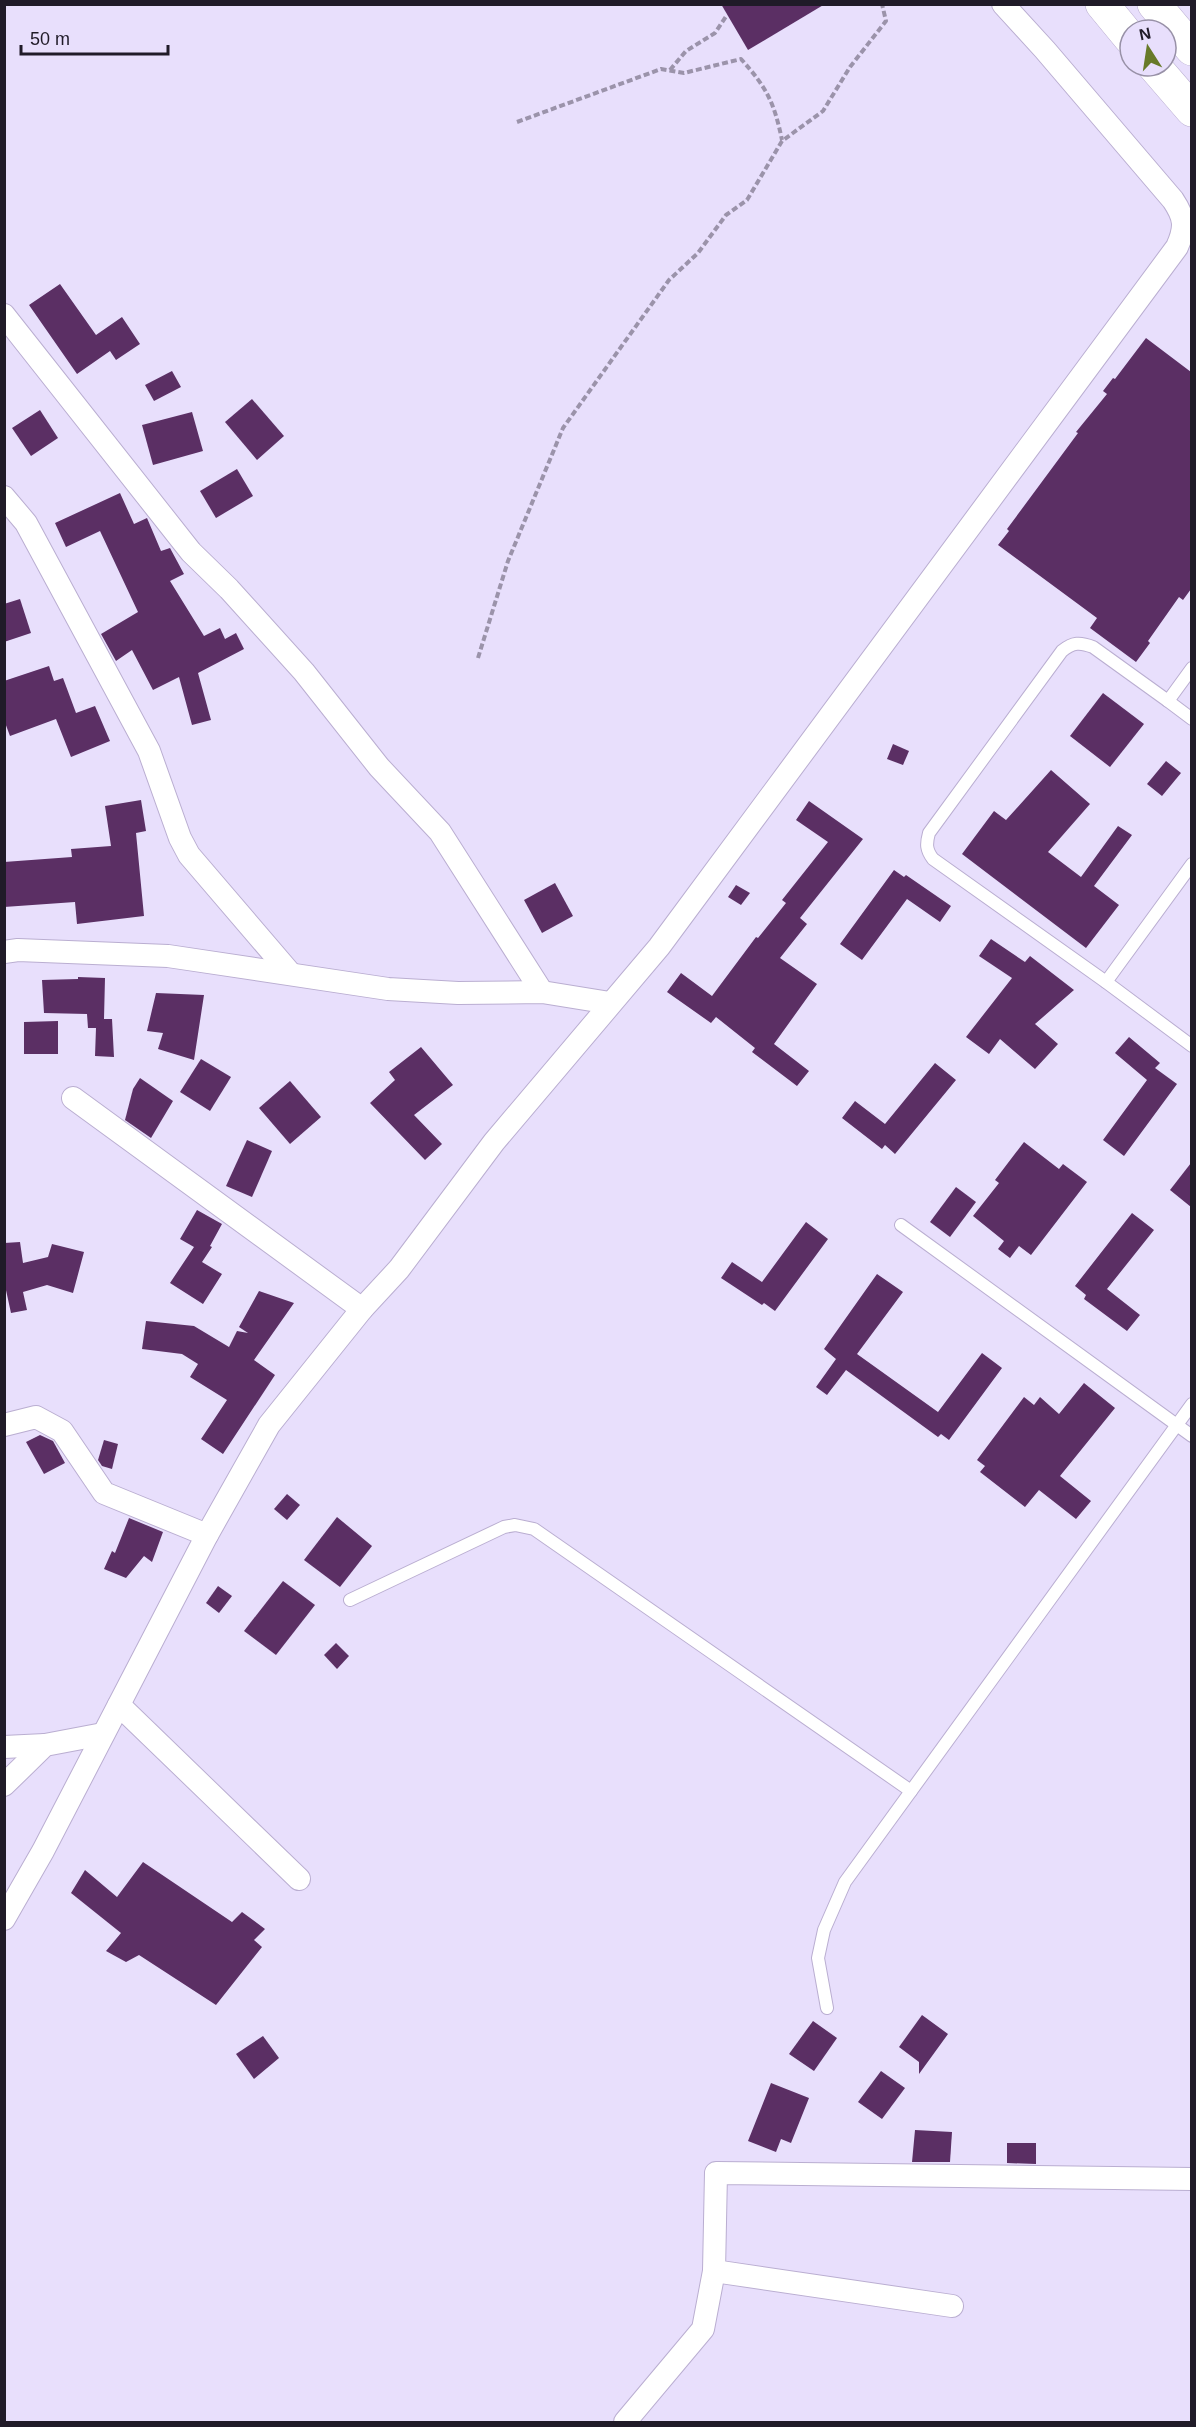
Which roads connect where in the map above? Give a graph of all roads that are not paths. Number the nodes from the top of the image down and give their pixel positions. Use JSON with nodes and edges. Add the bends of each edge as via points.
{"nodes":[{"id":1,"x":1003,"y":4,"type":"edge"},
{"id":2,"x":1102,"y":4,"type":"edge"},
{"id":3,"x":1154,"y":4,"type":"edge"},
{"id":4,"x":1118,"y":23,"type":"edge"},
{"id":5,"x":1191,"y":49,"type":"edge"},
{"id":6,"x":1164,"y":78,"type":"edge"},
{"id":7,"x":1191,"y":110,"type":"edge"},
{"id":8,"x":4,"y":315,"type":"edge"},
{"id":9,"x":4,"y":497,"type":"edge"},
{"id":10,"x":1191,"y":668,"type":"edge"},
{"id":11,"x":1168,"y":702,"type":"junction"},
{"id":12,"x":1191,"y":719,"type":"edge"},
{"id":13,"x":1191,"y":864,"type":"edge"},
{"id":14,"x":4,"y":952,"type":"edge"},
{"id":15,"x":290,"y":973,"type":"junction"},
{"id":16,"x":1106,"y":982,"type":"junction"},
{"id":17,"x":542,"y":992,"type":"junction"},
{"id":18,"x":610,"y":1004,"type":"junction"},
{"id":19,"x":1191,"y":1046,"type":"edge"},
{"id":20,"x":73,"y":1098,"type":"dead end"},
{"id":21,"x":901,"y":1225,"type":"dead end"},
{"id":22,"x":362,"y":1309,"type":"junction"},
{"id":23,"x":1191,"y":1404,"type":"edge"},
{"id":24,"x":4,"y":1425,"type":"edge"},
{"id":25,"x":1176,"y":1425,"type":"junction"},
{"id":26,"x":1191,"y":1436,"type":"edge"},
{"id":27,"x":207,"y":1535,"type":"junction"},
{"id":28,"x":350,"y":1600,"type":"dead end"},
{"id":29,"x":119,"y":1705,"type":"junction"},
{"id":30,"x":103,"y":1734,"type":"junction"},
{"id":31,"x":45,"y":1745,"type":"junction"},
{"id":32,"x":4,"y":1748,"type":"edge"},
{"id":33,"x":4,"y":1785,"type":"edge"},
{"id":34,"x":911,"y":1791,"type":"junction"},
{"id":35,"x":298,"y":1879,"type":"dead end"},
{"id":36,"x":4,"y":1919,"type":"edge"},
{"id":37,"x":827,"y":2008,"type":"dead end"},
{"id":38,"x":1191,"y":2180,"type":"edge"},
{"id":39,"x":714,"y":2271,"type":"junction"},
{"id":40,"x":952,"y":2306,"type":"dead end"},
{"id":41,"x":624,"y":2422,"type":"edge"}],
"edges":[{"from":1,"to":18,"type":"street","via":[[1173,200],[1180,211],[1183,233],[1177,247],[719,867]]},
{"from":2,"to":4,"type":"main road"},
{"from":3,"to":5,"type":"main road"},
{"from":6,"to":7,"type":"main road"},
{"from":8,"to":17,"type":"street","via":[[191,552],[304,672],[380,767],[440,832]]},
{"from":9,"to":15,"type":"street","via":[[26,523],[149,751],[189,855]]},
{"from":10,"to":11,"type":"lane"},
{"from":11,"to":12,"type":"lane"},
{"from":11,"to":16,"type":"lane","via":[[1093,647],[1071,644],[1062,651],[926,842],[933,859]]},
{"from":13,"to":16,"type":"lane"},
{"from":14,"to":15,"type":"street","via":[[168,956]]},
{"from":15,"to":17,"type":"street","via":[[388,989]]},
{"from":16,"to":19,"type":"lane"},
{"from":17,"to":18,"type":"street"},
{"from":18,"to":22,"type":"street","via":[[494,1142],[399,1269]]},
{"from":20,"to":22,"type":"street"},
{"from":21,"to":25,"type":"lane"},
{"from":22,"to":27,"type":"street","via":[[269,1425]]},
{"from":23,"to":25,"type":"lane"},
{"from":24,"to":27,"type":"street","via":[[36,1417],[62,1431],[104,1493]]},
{"from":25,"to":26,"type":"lane"},
{"from":25,"to":34,"type":"lane"},
{"from":27,"to":29,"type":"street"},
{"from":28,"to":34,"type":"lane","via":[[504,1527],[525,1526]]},
{"from":29,"to":30,"type":"street"},
{"from":29,"to":35,"type":"street"},
{"from":30,"to":31,"type":"street"},
{"from":30,"to":36,"type":"street"},
{"from":31,"to":32,"type":"street"},
{"from":31,"to":33,"type":"street"},
{"from":34,"to":37,"type":"lane","via":[[845,1882],[824,1930],[818,1958]]},
{"from":38,"to":39,"type":"street","via":[[716,2174]]},
{"from":39,"to":40,"type":"street"},
{"from":39,"to":41,"type":"street","via":[[703,2329]]}]}
